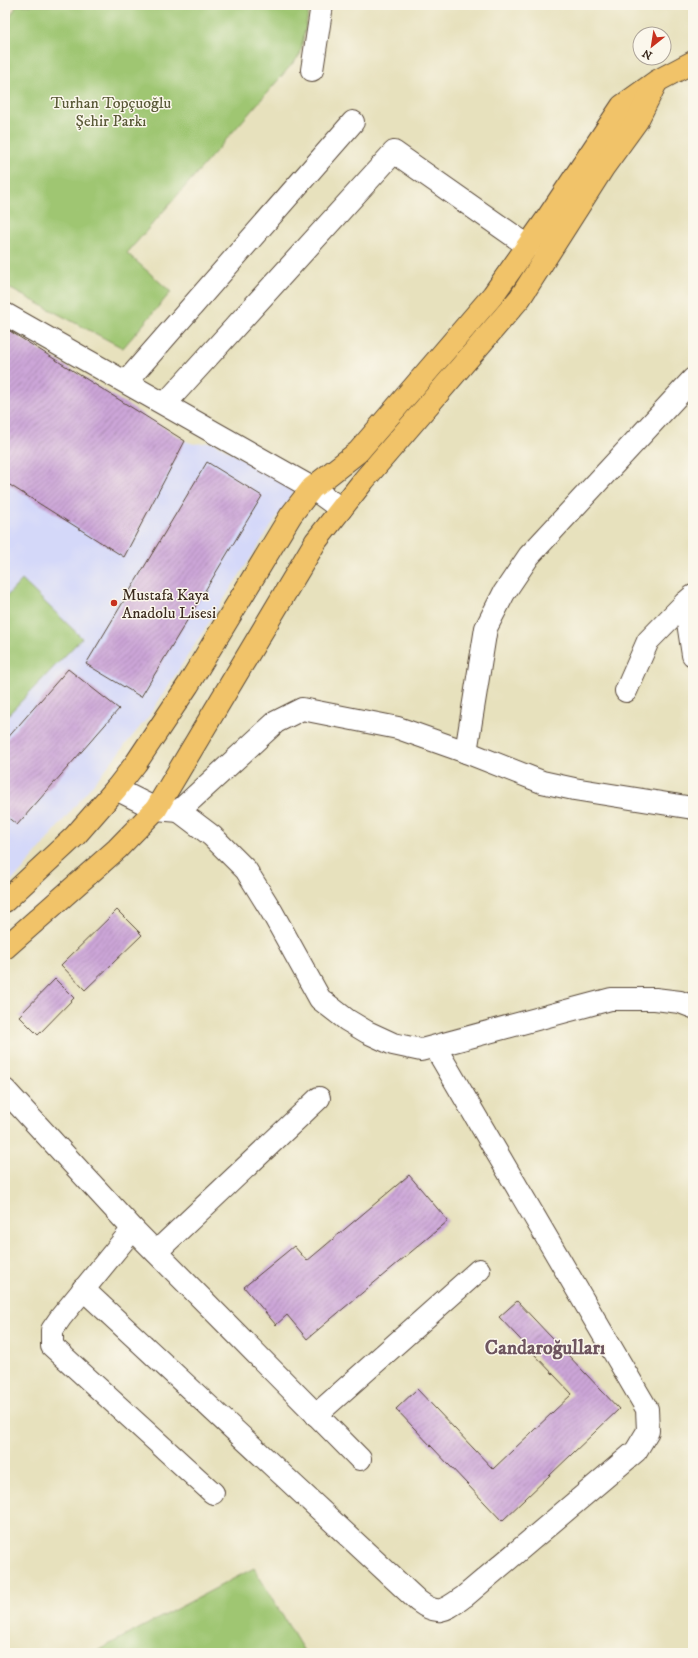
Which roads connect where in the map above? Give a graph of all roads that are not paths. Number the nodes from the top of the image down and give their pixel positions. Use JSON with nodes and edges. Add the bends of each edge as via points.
{"nodes":[{"id":1,"x":322,"y":5,"type":"edge"},
{"id":2,"x":693,"y":62,"type":"edge"},
{"id":3,"x":312,"y":70,"type":"dead end"},
{"id":4,"x":657,"y":81,"type":"junction"},
{"id":5,"x":353,"y":122,"type":"dead end"},
{"id":6,"x":528,"y":246,"type":"junction"},
{"id":7,"x":5,"y":314,"type":"edge"},
{"id":8,"x":693,"y":379,"type":"edge"},
{"id":9,"x":126,"y":382,"type":"junction"},
{"id":10,"x":165,"y":404,"type":"junction"},
{"id":11,"x":312,"y":488,"type":"junction"},
{"id":12,"x":341,"y":509,"type":"junction"},
{"id":13,"x":689,"y":599,"type":"edge"},
{"id":14,"x":693,"y":655,"type":"edge"},
{"id":15,"x":626,"y":691,"type":"dead end"},
{"id":16,"x":466,"y":752,"type":"junction"},
{"id":17,"x":116,"y":790,"type":"junction"},
{"id":18,"x":693,"y":808,"type":"edge"},
{"id":19,"x":156,"y":809,"type":"junction"},
{"id":20,"x":179,"y":811,"type":"junction"},
{"id":21,"x":5,"y":901,"type":"edge"},
{"id":22,"x":5,"y":948,"type":"edge"},
{"id":23,"x":693,"y":1007,"type":"edge"},
{"id":24,"x":435,"y":1047,"type":"junction"},
{"id":25,"x":5,"y":1090,"type":"edge"},
{"id":26,"x":320,"y":1098,"type":"dead end"},
{"id":27,"x":133,"y":1229,"type":"junction"},
{"id":28,"x":156,"y":1252,"type":"junction"},
{"id":29,"x":479,"y":1270,"type":"dead end"},
{"id":30,"x":83,"y":1289,"type":"junction"},
{"id":31,"x":316,"y":1415,"type":"junction"},
{"id":32,"x":360,"y":1459,"type":"dead end"},
{"id":33,"x":213,"y":1493,"type":"dead end"}],
"edges":[{"from":1,"to":3,"type":"street"},
{"from":2,"to":4,"type":"main road"},
{"from":4,"to":6,"type":"main road","via":[[622,106]]},
{"from":4,"to":12,"type":"main road","via":[[637,121],[603,168],[520,298]]},
{"from":5,"to":9,"type":"street"},
{"from":6,"to":10,"type":"street","via":[[394,152]]},
{"from":6,"to":11,"type":"main road","via":[[492,295],[358,452]]},
{"from":7,"to":9,"type":"street"},
{"from":8,"to":16,"type":"street","via":[[529,556],[504,593],[486,628]]},
{"from":9,"to":10,"type":"street"},
{"from":10,"to":11,"type":"street"},
{"from":11,"to":12,"type":"street"},
{"from":11,"to":17,"type":"main road","via":[[291,515],[188,685]]},
{"from":12,"to":19,"type":"main road","via":[[316,541]]},
{"from":13,"to":14,"type":"street"},
{"from":13,"to":15,"type":"street","via":[[648,641]]},
{"from":16,"to":18,"type":"street","via":[[542,782]]},
{"from":16,"to":20,"type":"street","via":[[398,728],[302,709],[276,722]]},
{"from":17,"to":19,"type":"street"},
{"from":17,"to":21,"type":"main road","via":[[75,836]]},
{"from":19,"to":20,"type":"street"},
{"from":19,"to":22,"type":"main road","via":[[117,849]]},
{"from":20,"to":24,"type":"street","via":[[212,836],[246,870],[320,999],[347,1020],[393,1044],[421,1050]]},
{"from":23,"to":24,"type":"street","via":[[680,1002],[655,999],[611,999]]},
{"from":24,"to":30,"type":"street","via":[[647,1409],[648,1431],[636,1451],[450,1607],[436,1611],[418,1601]]},
{"from":25,"to":27,"type":"street"},
{"from":26,"to":28,"type":"street"},
{"from":27,"to":28,"type":"street"},
{"from":27,"to":30,"type":"street"},
{"from":28,"to":31,"type":"street"},
{"from":29,"to":31,"type":"street"},
{"from":30,"to":33,"type":"street","via":[[52,1330],[52,1346]]},
{"from":31,"to":32,"type":"street"}]}
